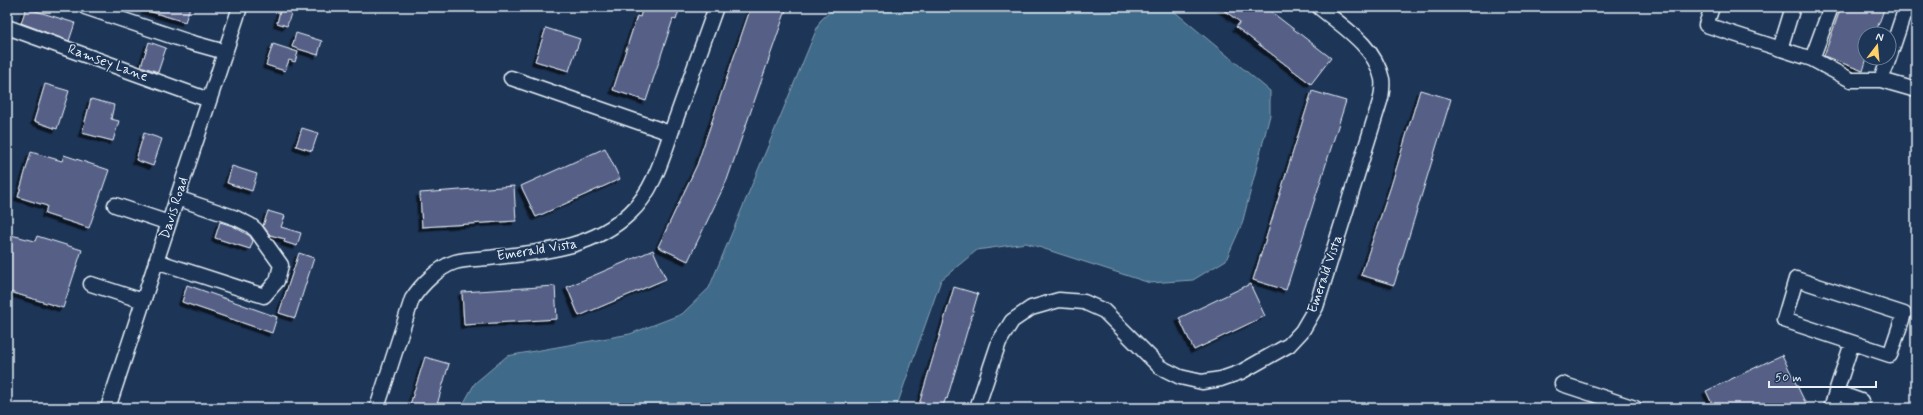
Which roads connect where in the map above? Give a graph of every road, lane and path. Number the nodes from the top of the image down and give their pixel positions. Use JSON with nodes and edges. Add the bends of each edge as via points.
{"nodes":[{"id":1,"x":85,"y":7,"type":"edge"},
{"id":2,"x":240,"y":7,"type":"edge"},
{"id":3,"x":716,"y":7,"type":"edge"},
{"id":4,"x":1319,"y":7,"type":"edge"},
{"id":5,"x":1712,"y":7,"type":"edge"},
{"id":6,"x":1793,"y":7,"type":"edge"},
{"id":7,"x":1831,"y":7,"type":"edge"},
{"id":8,"x":1906,"y":7,"type":"edge"},
{"id":9,"x":7,"y":27,"type":"edge"},
{"id":10,"x":1897,"y":34,"type":"edge"},
{"id":11,"x":1780,"y":49,"type":"junction"},
{"id":12,"x":225,"y":52,"type":"junction"},
{"id":13,"x":1812,"y":59,"type":"junction"},
{"id":14,"x":1886,"y":66,"type":"edge"},
{"id":15,"x":511,"y":78,"type":"dead end"},
{"id":16,"x":1881,"y":80,"type":"junction"},
{"id":17,"x":1916,"y":90,"type":"edge"},
{"id":18,"x":209,"y":100,"type":"junction"},
{"id":19,"x":670,"y":133,"type":"junction"},
{"id":20,"x":177,"y":198,"type":"junction"},
{"id":21,"x":115,"y":204,"type":"dead end"},
{"id":22,"x":169,"y":223,"type":"junction"},
{"id":23,"x":156,"y":261,"type":"junction"},
{"id":24,"x":91,"y":284,"type":"dead end"},
{"id":25,"x":143,"y":301,"type":"junction"},
{"id":26,"x":1852,"y":343,"type":"junction"},
{"id":27,"x":1562,"y":384,"type":"dead end"},
{"id":28,"x":1836,"y":392,"type":"junction"},
{"id":29,"x":108,"y":408,"type":"edge"},
{"id":30,"x":377,"y":408,"type":"edge"},
{"id":31,"x":977,"y":408,"type":"edge"},
{"id":32,"x":1635,"y":408,"type":"edge"},
{"id":33,"x":1831,"y":408,"type":"edge"},
{"id":34,"x":1863,"y":408,"type":"edge"}],
"edges":[{"from":1,"to":12,"type":"street"},
{"from":2,"to":12,"type":"street","name":"Davis Road"},
{"from":3,"to":19,"type":"street","name":"Emerald Vista"},
{"from":4,"to":31,"type":"street","name":"Emerald Vista","via":[[1362,42],[1382,79],[1381,98],[1316,307],[1302,331],[1289,345],[1241,372],[1202,382],[1180,377],[1160,367],[1104,312],[1084,302],[1059,300],[1032,308],[1012,321],[999,342]]},
{"from":5,"to":11,"type":"street","via":[[1706,25]]},
{"from":6,"to":11,"type":"street"},
{"from":7,"to":13,"type":"street"},
{"from":8,"to":10,"type":"street"},
{"from":9,"to":18,"type":"street","name":"Ramsey Lane"},
{"from":11,"to":13,"type":"street"},
{"from":12,"to":18,"type":"street","name":"Davis Road"},
{"from":13,"to":16,"type":"street","via":[[1851,80]]},
{"from":14,"to":16,"type":"street"},
{"from":15,"to":19,"type":"street"},
{"from":16,"to":17,"type":"street"},
{"from":18,"to":20,"type":"street","name":"Davis Road"},
{"from":19,"to":30,"type":"street","name":"Emerald Vista","via":[[646,194],[631,213],[609,230],[585,242],[562,249],[454,262],[418,289],[412,299]]},
{"from":20,"to":22,"type":"street","name":"Davis Road"},
{"from":20,"to":23,"type":"street","via":[[236,218],[256,230],[281,265],[277,281],[264,296]]},
{"from":21,"to":22,"type":"street"},
{"from":22,"to":23,"type":"street","name":"Davis Road"},
{"from":23,"to":25,"type":"street","name":"Davis Road"},
{"from":24,"to":25,"type":"street"},
{"from":25,"to":29,"type":"street","name":"Davis Road"},
{"from":26,"to":26,"type":"street","via":[[1784,320],[1796,279],[1904,314],[1890,354]]},
{"from":26,"to":28,"type":"street"},
{"from":27,"to":32,"type":"street"},
{"from":28,"to":33,"type":"street"},
{"from":28,"to":34,"type":"street","via":[[1861,401]]}]}
